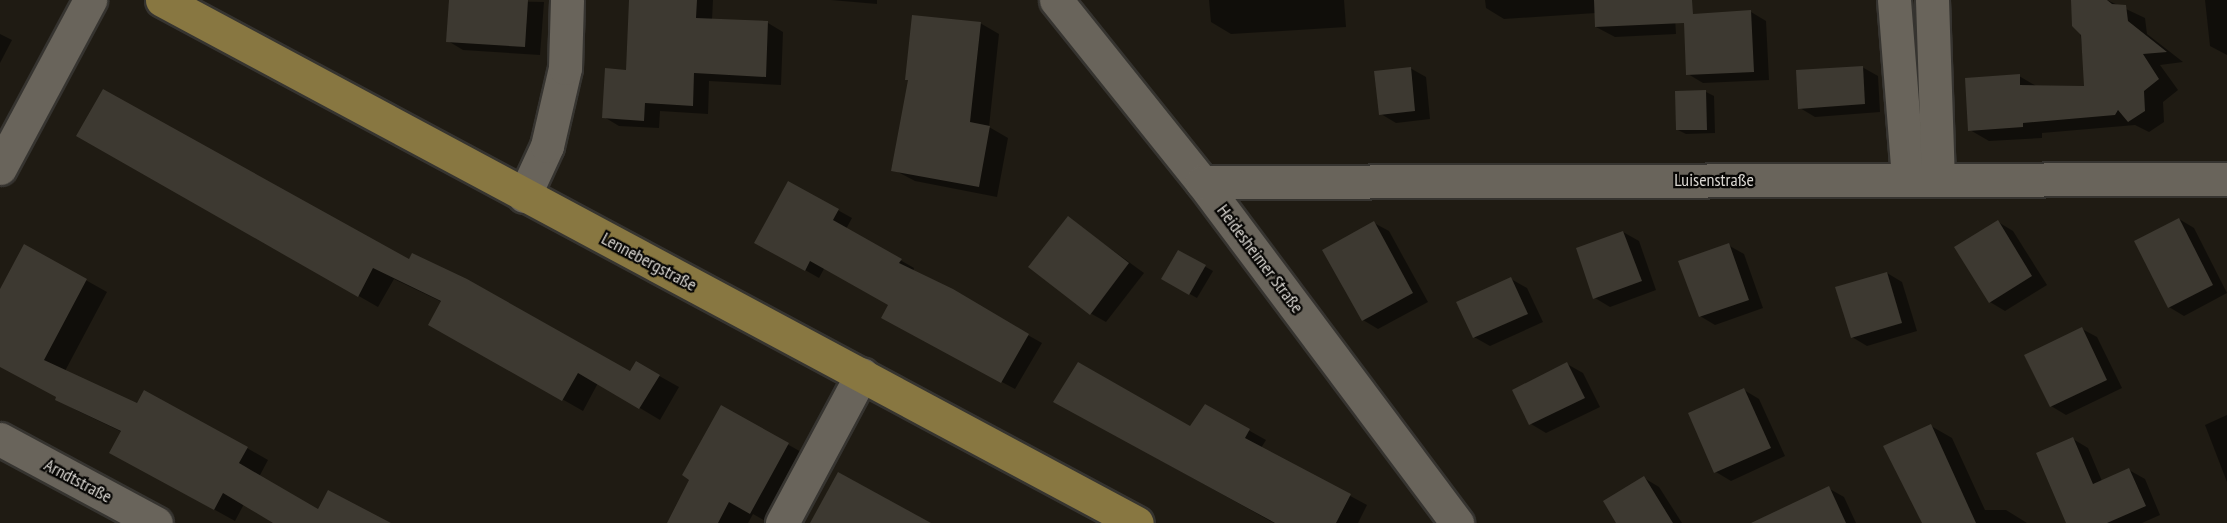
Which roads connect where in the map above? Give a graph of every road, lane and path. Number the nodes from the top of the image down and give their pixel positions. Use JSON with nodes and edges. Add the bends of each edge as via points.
{"nodes":[{"id":1,"x":90,"y":0,"type":"edge"},
{"id":2,"x":162,"y":0,"type":"edge"},
{"id":3,"x":567,"y":0,"type":"edge"},
{"id":4,"x":1056,"y":0,"type":"edge"},
{"id":5,"x":1894,"y":0,"type":"edge"},
{"id":6,"x":1932,"y":0,"type":"edge"},
{"id":7,"x":0,"y":168,"type":"edge"},
{"id":8,"x":1923,"y":178,"type":"junction"},
{"id":9,"x":2227,"y":179,"type":"edge"},
{"id":10,"x":1202,"y":182,"type":"junction"},
{"id":11,"x":524,"y":196,"type":"junction"},
{"id":12,"x":862,"y":374,"type":"junction"},
{"id":13,"x":0,"y":440,"type":"edge"},
{"id":14,"x":156,"y":523,"type":"edge"},
{"id":15,"x":782,"y":523,"type":"edge"},
{"id":16,"x":1137,"y":523,"type":"edge"},
{"id":17,"x":1457,"y":523,"type":"edge"}],
"edges":[{"from":1,"to":7,"type":"street"},
{"from":2,"to":11,"type":"main road","name":"Lennebergstraße"},
{"from":3,"to":11,"type":"street","via":[[565,68],[547,146]]},
{"from":4,"to":10,"type":"street","name":"Heidesheimer Straße"},
{"from":5,"to":8,"type":"street"},
{"from":6,"to":8,"type":"street"},
{"from":8,"to":9,"type":"street","name":"Luisenstraße"},
{"from":8,"to":10,"type":"street","name":"Luisenstraße"},
{"from":10,"to":17,"type":"street","name":"Heidesheimer Straße"},
{"from":11,"to":12,"type":"main road","name":"Lennebergstraße"},
{"from":12,"to":15,"type":"street"},
{"from":12,"to":16,"type":"main road","name":"Lennebergstraße"},
{"from":13,"to":14,"type":"street","name":"Arndtstraße"}]}
